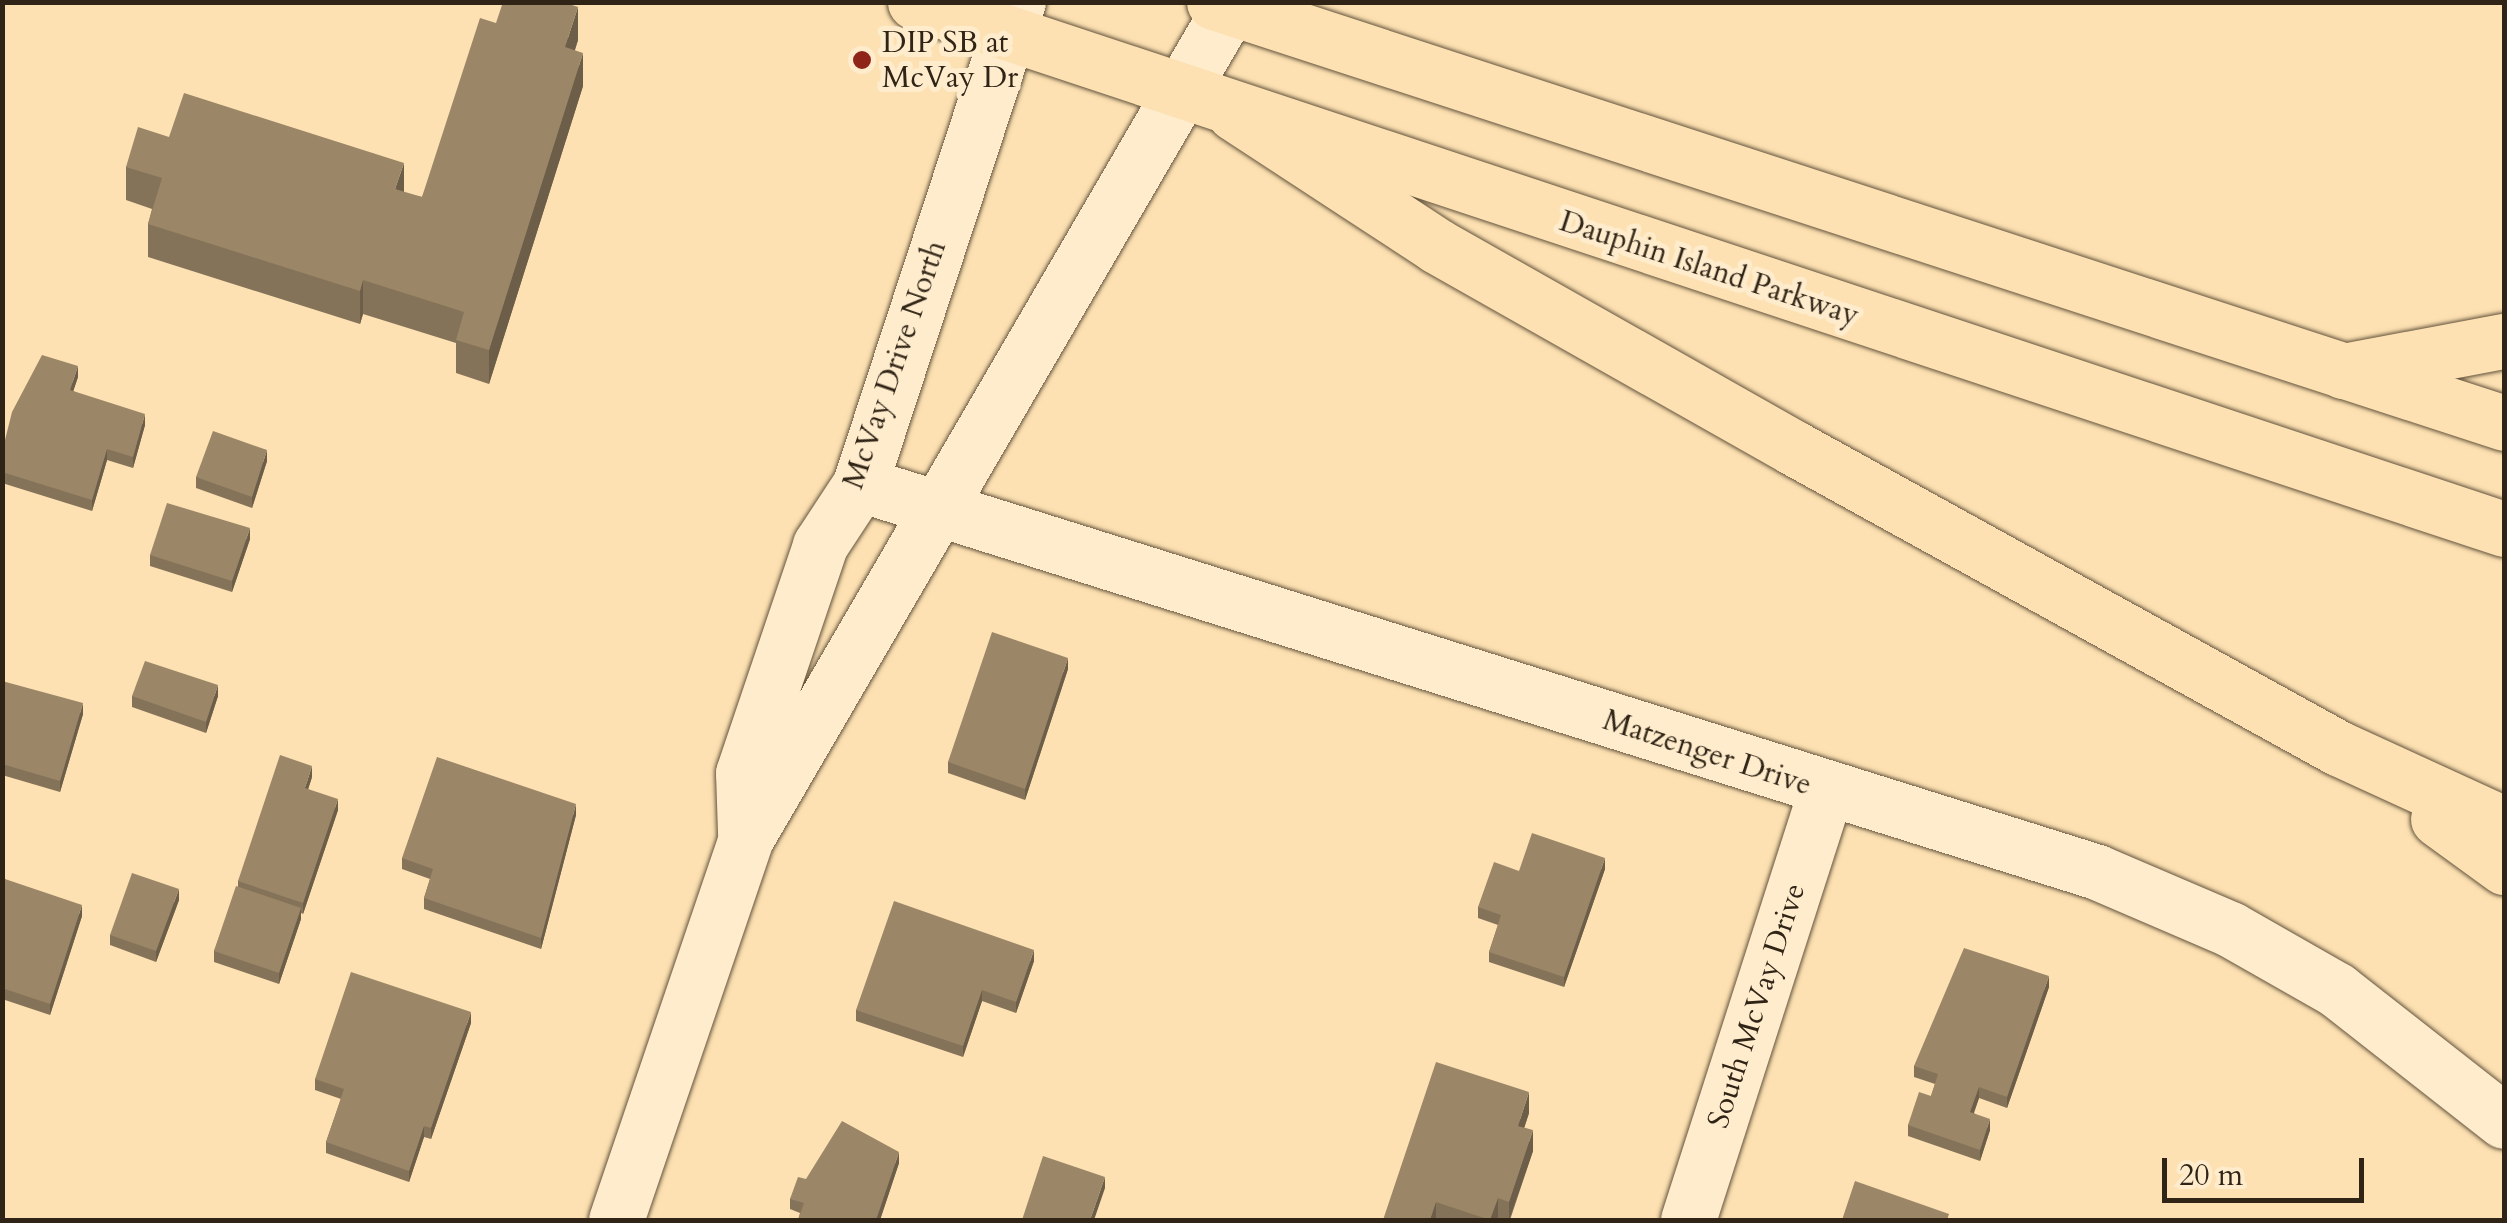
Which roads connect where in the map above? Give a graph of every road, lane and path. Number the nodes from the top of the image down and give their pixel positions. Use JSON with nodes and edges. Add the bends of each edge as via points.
{"nodes":[{"id":1,"x":915,"y":2,"type":"edge"},
{"id":2,"x":1226,"y":4,"type":"edge"},
{"id":3,"x":1013,"y":18,"type":"edge"},
{"id":4,"x":1179,"y":94,"type":"junction"},
{"id":5,"x":1234,"y":114,"type":"junction"},
{"id":6,"x":2504,"y":340,"type":"edge"},
{"id":7,"x":2343,"y":372,"type":"junction"},
{"id":8,"x":2504,"y":423,"type":"edge"},
{"id":9,"x":860,"y":484,"type":"junction"},
{"id":10,"x":937,"y":508,"type":"junction"},
{"id":11,"x":2504,"y":529,"type":"edge"},
{"id":12,"x":2338,"y":748,"type":"junction"},
{"id":13,"x":1826,"y":791,"type":"junction"},
{"id":14,"x":2504,"y":824,"type":"edge"},
{"id":15,"x":746,"y":840,"type":"junction"},
{"id":16,"x":2504,"y":867,"type":"edge"},
{"id":17,"x":2504,"y":1121,"type":"edge"},
{"id":18,"x":616,"y":1220,"type":"edge"},
{"id":19,"x":1688,"y":1220,"type":"edge"}],
"edges":[{"from":1,"to":3,"type":"main road","name":"Dauphin Island Parkway"},
{"from":2,"to":4,"type":"street","name":"McVay Drive North"},
{"from":2,"to":7,"type":"main road"},
{"from":3,"to":4,"type":"main road","name":"Dauphin Island Parkway"},
{"from":3,"to":9,"type":"street","name":"McVay Drive North"},
{"from":4,"to":5,"type":"main road","name":"Dauphin Island Parkway"},
{"from":4,"to":10,"type":"street","name":"McVay Drive North"},
{"from":5,"to":11,"type":"main road","name":"Dauphin Island Parkway"},
{"from":5,"to":12,"type":"main road","via":[[1437,246]]},
{"from":6,"to":7,"type":"main road"},
{"from":7,"to":8,"type":"main road"},
{"from":9,"to":10,"type":"street","name":"Matzenger Drive"},
{"from":9,"to":15,"type":"street","name":"McVay Drive North","via":[[820,545],[744,774]]},
{"from":10,"to":13,"type":"street","name":"Matzenger Drive"},
{"from":10,"to":15,"type":"street","name":"McVay Drive North"},
{"from":12,"to":14,"type":"main road"},
{"from":12,"to":16,"type":"main road"},
{"from":13,"to":17,"type":"street","name":"Matzenger Drive","via":[[2097,872],[2230,929],[2337,990]]},
{"from":13,"to":19,"type":"street","name":"South McVay Drive"},
{"from":15,"to":18,"type":"street","name":"McVay Drive North"}]}
